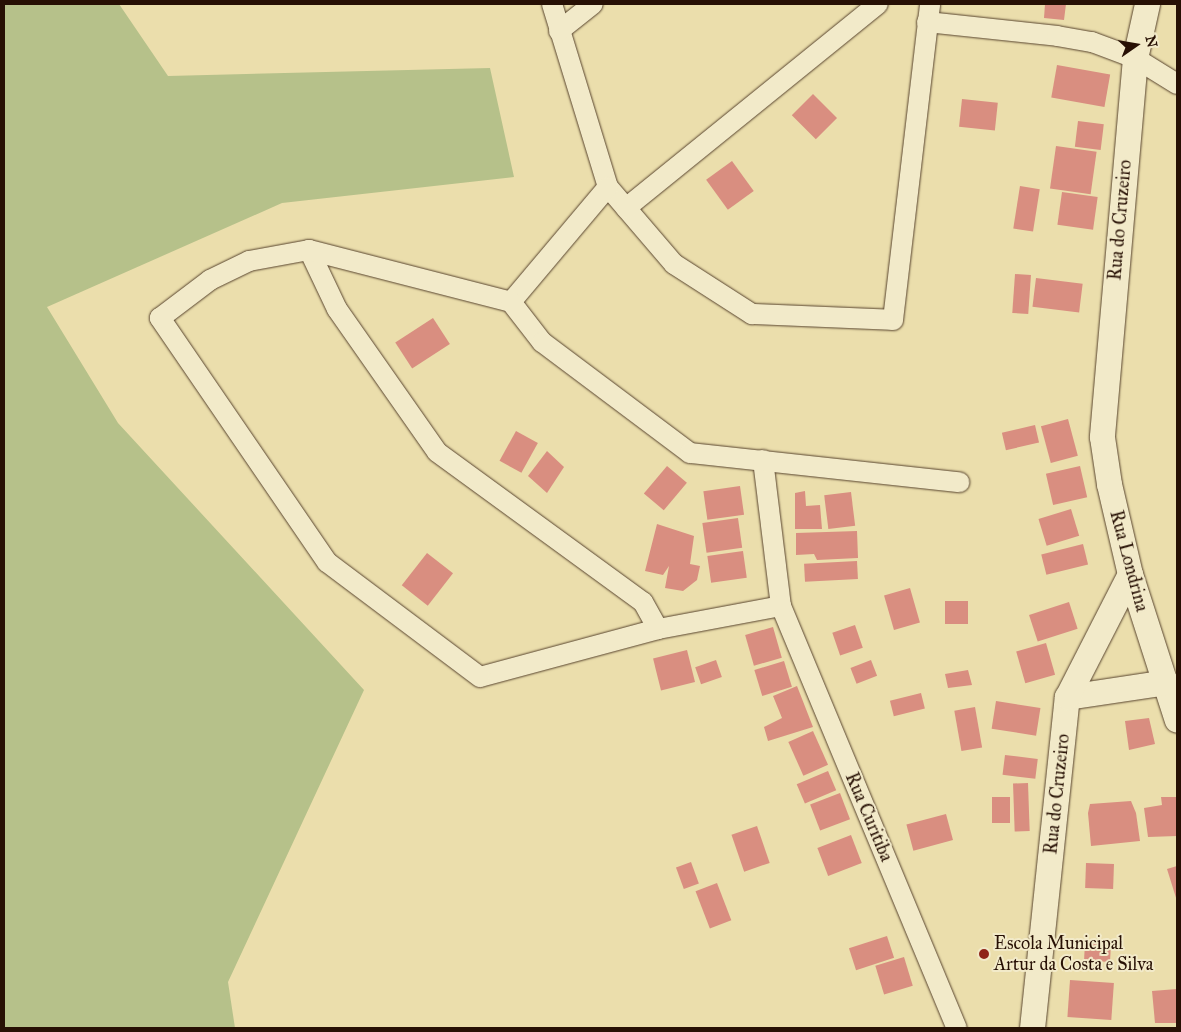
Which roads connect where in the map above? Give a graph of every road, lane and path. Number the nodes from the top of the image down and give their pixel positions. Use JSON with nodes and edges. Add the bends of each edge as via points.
{"nodes":[{"id":1,"x":552,"y":4,"type":"edge"},
{"id":2,"x":593,"y":4,"type":"edge"},
{"id":3,"x":878,"y":4,"type":"edge"},
{"id":4,"x":1146,"y":4,"type":"edge"},
{"id":5,"x":929,"y":13,"type":"edge"},
{"id":6,"x":560,"y":31,"type":"junction"},
{"id":7,"x":1135,"y":58,"type":"junction"},
{"id":8,"x":1177,"y":84,"type":"edge"},
{"id":9,"x":608,"y":187,"type":"junction"},
{"id":10,"x":626,"y":208,"type":"junction"},
{"id":11,"x":309,"y":250,"type":"junction"},
{"id":12,"x":511,"y":302,"type":"junction"},
{"id":13,"x":1102,"y":437,"type":"joint"},
{"id":14,"x":763,"y":460,"type":"junction"},
{"id":15,"x":959,"y":482,"type":"dead end"},
{"id":16,"x":1130,"y":574,"type":"junction"},
{"id":17,"x":781,"y":606,"type":"junction"},
{"id":18,"x":658,"y":629,"type":"junction"},
{"id":19,"x":1166,"y":682,"type":"junction"},
{"id":20,"x":1067,"y":697,"type":"junction"},
{"id":21,"x":1177,"y":720,"type":"edge"},
{"id":22,"x":956,"y":1028,"type":"edge"},
{"id":23,"x":1032,"y":1028,"type":"edge"}],
"edges":[{"from":1,"to":6,"type":"street"},
{"from":2,"to":6,"type":"street"},
{"from":3,"to":10,"type":"street"},
{"from":4,"to":7,"type":"street","name":"Rua do Cruzeiro"},
{"from":5,"to":7,"type":"street","via":[[1092,42]]},
{"from":5,"to":10,"type":"street","via":[[893,320],[752,314],[674,264]]},
{"from":6,"to":9,"type":"street"},
{"from":7,"to":8,"type":"street"},
{"from":7,"to":13,"type":"street","name":"Rua do Cruzeiro"},
{"from":9,"to":10,"type":"street"},
{"from":9,"to":12,"type":"street"},
{"from":11,"to":12,"type":"street"},
{"from":11,"to":18,"type":"street","via":[[337,309],[437,452],[643,602]]},
{"from":11,"to":18,"type":"street","via":[[249,261],[210,280],[160,318],[327,562],[480,677]]},
{"from":12,"to":14,"type":"street","via":[[542,342],[690,452]]},
{"from":13,"to":16,"type":"street","name":"Rua Londrina","via":[[1109,484]]},
{"from":14,"to":15,"type":"street"},
{"from":14,"to":17,"type":"street","name":"Rua Curitiba"},
{"from":16,"to":19,"type":"street","name":"Rua Londrina"},
{"from":16,"to":20,"type":"street","name":"Rua do Cruzeiro"},
{"from":17,"to":18,"type":"street"},
{"from":17,"to":22,"type":"street","name":"Rua Curitiba"},
{"from":19,"to":20,"type":"street"},
{"from":19,"to":21,"type":"street","name":"Rua Londrina"},
{"from":20,"to":23,"type":"street","name":"Rua do Cruzeiro"}]}
